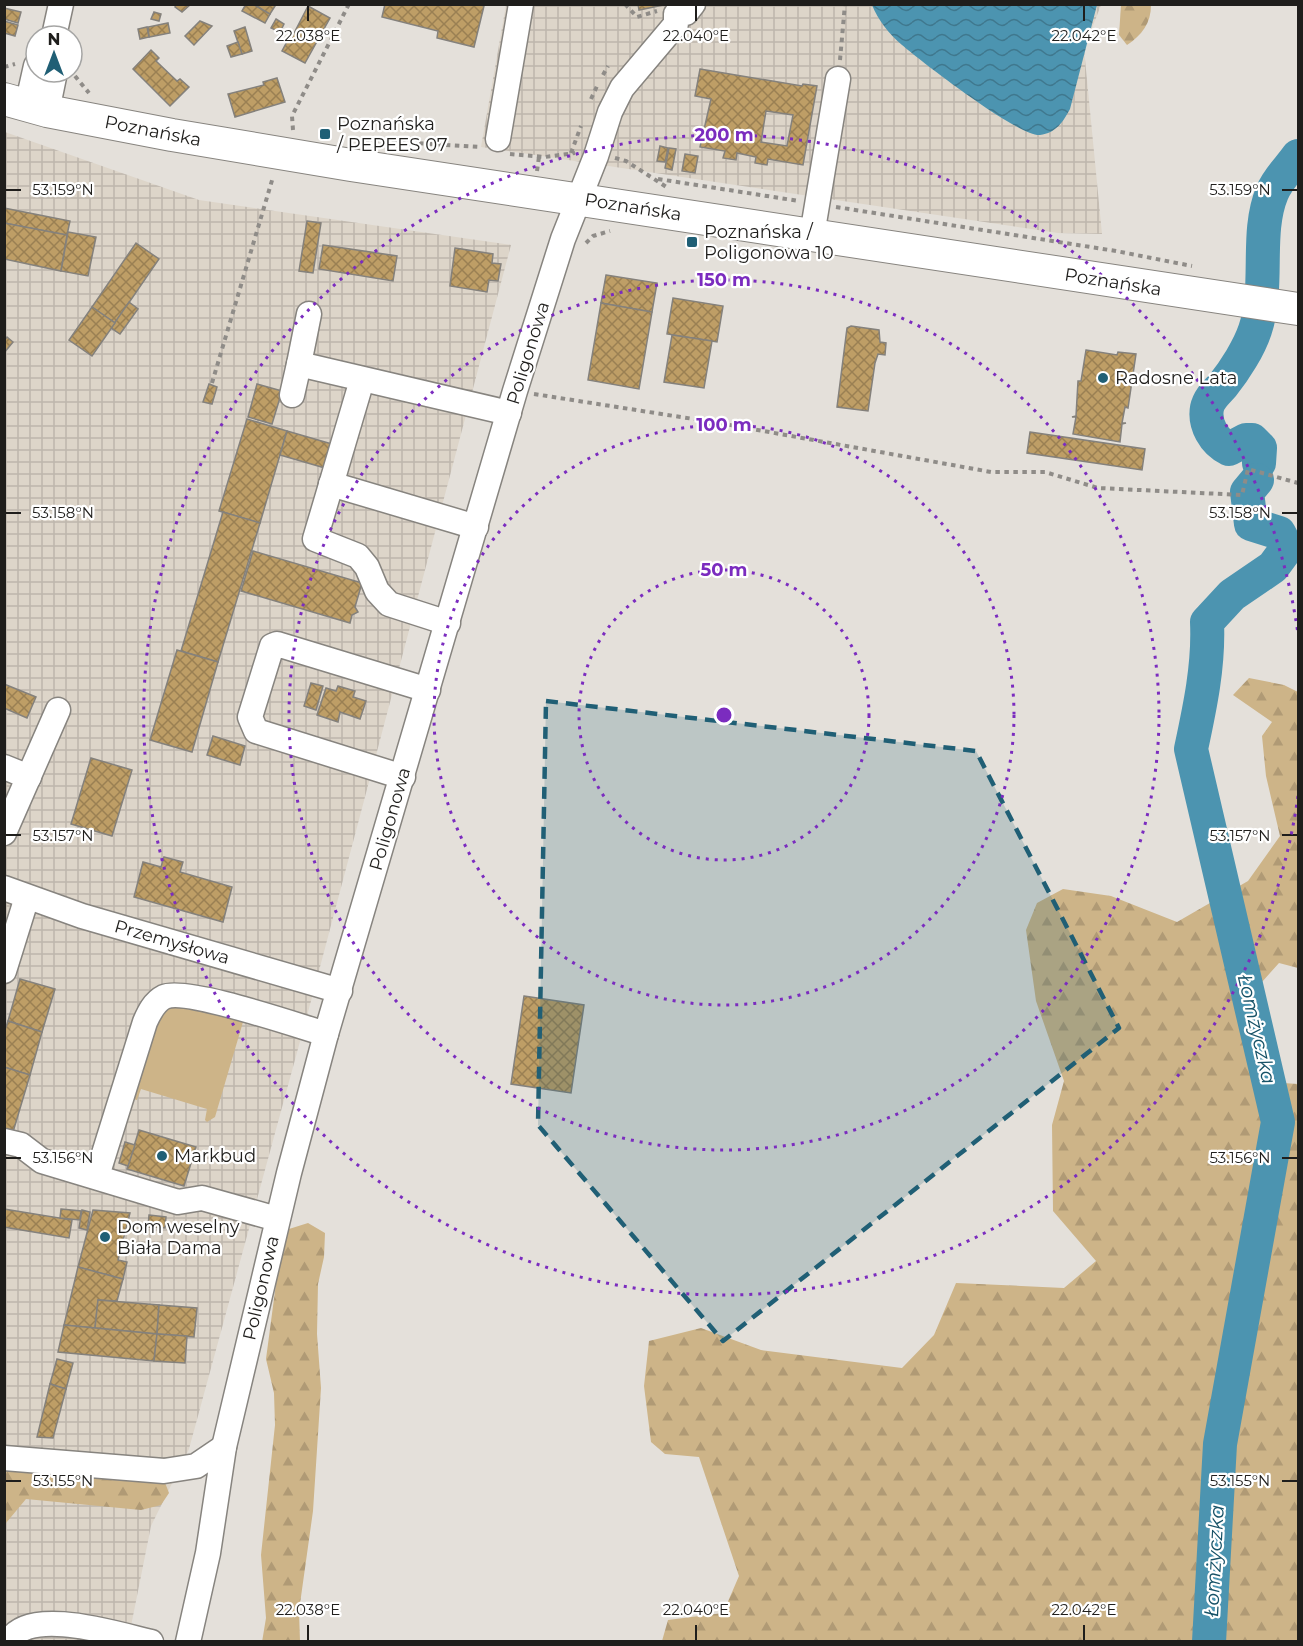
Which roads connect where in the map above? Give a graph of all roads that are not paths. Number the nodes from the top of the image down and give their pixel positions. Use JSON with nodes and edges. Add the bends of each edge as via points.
{"nodes":[{"id":1,"x":61,"y":4,"type":"edge"},
{"id":2,"x":521,"y":4,"type":"edge"},
{"id":3,"x":680,"y":12,"type":"edge"},
{"id":4,"x":57,"y":24,"type":"edge"},
{"id":5,"x":838,"y":79,"type":"road end"},
{"id":6,"x":31,"y":84,"type":"edge"},
{"id":7,"x":44,"y":84,"type":"edge"},
{"id":8,"x":26,"y":105,"type":"edge"},
{"id":9,"x":493,"y":144,"type":"road end"},
{"id":10,"x":580,"y":198,"type":"junction"},
{"id":11,"x":812,"y":235,"type":"junction"},
{"id":12,"x":1291,"y":308,"type":"edge"},
{"id":13,"x":309,"y":314,"type":"dead end"},
{"id":14,"x":299,"y":364,"type":"junction"},
{"id":15,"x":362,"y":380,"type":"junction"},
{"id":16,"x":292,"y":395,"type":"dead end"},
{"id":17,"x":512,"y":402,"type":"junction"},
{"id":18,"x":331,"y":484,"type":"junction"},
{"id":19,"x":476,"y":527,"type":"junction"},
{"id":20,"x":448,"y":623,"type":"junction"},
{"id":21,"x":428,"y":690,"type":"junction"},
{"id":22,"x":58,"y":710,"type":"dead end"},
{"id":23,"x":4,"y":767,"type":"edge"},
{"id":24,"x":29,"y":777,"type":"junction"},
{"id":25,"x":403,"y":777,"type":"junction"},
{"id":26,"x":4,"y":833,"type":"edge"},
{"id":27,"x":4,"y":888,"type":"edge"},
{"id":28,"x":27,"y":897,"type":"junction"},
{"id":29,"x":10,"y":934,"type":"edge"},
{"id":30,"x":4,"y":971,"type":"edge"},
{"id":31,"x":340,"y":991,"type":"junction"},
{"id":32,"x":326,"y":1034,"type":"junction"},
{"id":33,"x":4,"y":1141,"type":"edge"},
{"id":34,"x":97,"y":1176,"type":"junction"},
{"id":35,"x":277,"y":1219,"type":"junction"},
{"id":36,"x":224,"y":1447,"type":"junction"},
{"id":37,"x":4,"y":1458,"type":"edge"},
{"id":38,"x":9,"y":1641,"type":"edge"},
{"id":39,"x":151,"y":1641,"type":"edge"},
{"id":40,"x":188,"y":1641,"type":"edge"}],
"edges":[{"from":1,"to":4,"type":"street"},
{"from":2,"to":9,"type":"street"},
{"from":3,"to":10,"type":"street","name":"Poligonowa","via":[[622,88]]},
{"from":5,"to":11,"type":"street"},
{"from":6,"to":8,"type":"street"},
{"from":7,"to":8,"type":"street"},
{"from":8,"to":10,"type":"main road","name":"Poznańska","via":[[286,143]]},
{"from":10,"to":11,"type":"main road","name":"Poznańska"},
{"from":10,"to":17,"type":"street","name":"Poligonowa","via":[[563,239]]},
{"from":11,"to":12,"type":"main road","name":"Poznańska"},
{"from":13,"to":14,"type":"street"},
{"from":14,"to":15,"type":"street"},
{"from":14,"to":16,"type":"street"},
{"from":15,"to":17,"type":"street"},
{"from":15,"to":18,"type":"street"},
{"from":17,"to":19,"type":"street","name":"Poligonowa"},
{"from":18,"to":19,"type":"street"},
{"from":18,"to":20,"type":"street","via":[[315,539],[358,556],[388,604]]},
{"from":19,"to":20,"type":"street","name":"Poligonowa"},
{"from":20,"to":21,"type":"street","name":"Poligonowa"},
{"from":21,"to":25,"type":"street","name":"Poligonowa"},
{"from":21,"to":25,"type":"street","via":[[277,644],[272,646],[250,717],[256,730]]},
{"from":22,"to":24,"type":"street"},
{"from":23,"to":24,"type":"street"},
{"from":24,"to":26,"type":"street"},
{"from":25,"to":31,"type":"street","name":"Poligonowa"},
{"from":27,"to":28,"type":"street","name":"Przemysłowa"},
{"from":28,"to":29,"type":"street"},
{"from":28,"to":31,"type":"street","name":"Przemysłowa"},
{"from":29,"to":30,"type":"street"},
{"from":31,"to":32,"type":"street","name":"Poligonowa"},
{"from":32,"to":34,"type":"street","via":[[190,995],[165,997],[151,1010],[145,1023]]},
{"from":32,"to":35,"type":"street","name":"Poligonowa"},
{"from":33,"to":34,"type":"street","via":[[21,1145],[42,1161]]},
{"from":34,"to":35,"type":"street","via":[[178,1202],[202,1198]]},
{"from":35,"to":36,"type":"street","name":"Poligonowa"},
{"from":36,"to":37,"type":"street","via":[[196,1466],[164,1471]]},
{"from":36,"to":40,"type":"street","name":"Poligonowa","via":[[208,1552]]},
{"from":38,"to":39,"type":"street","via":[[23,1628],[43,1623]]}]}
